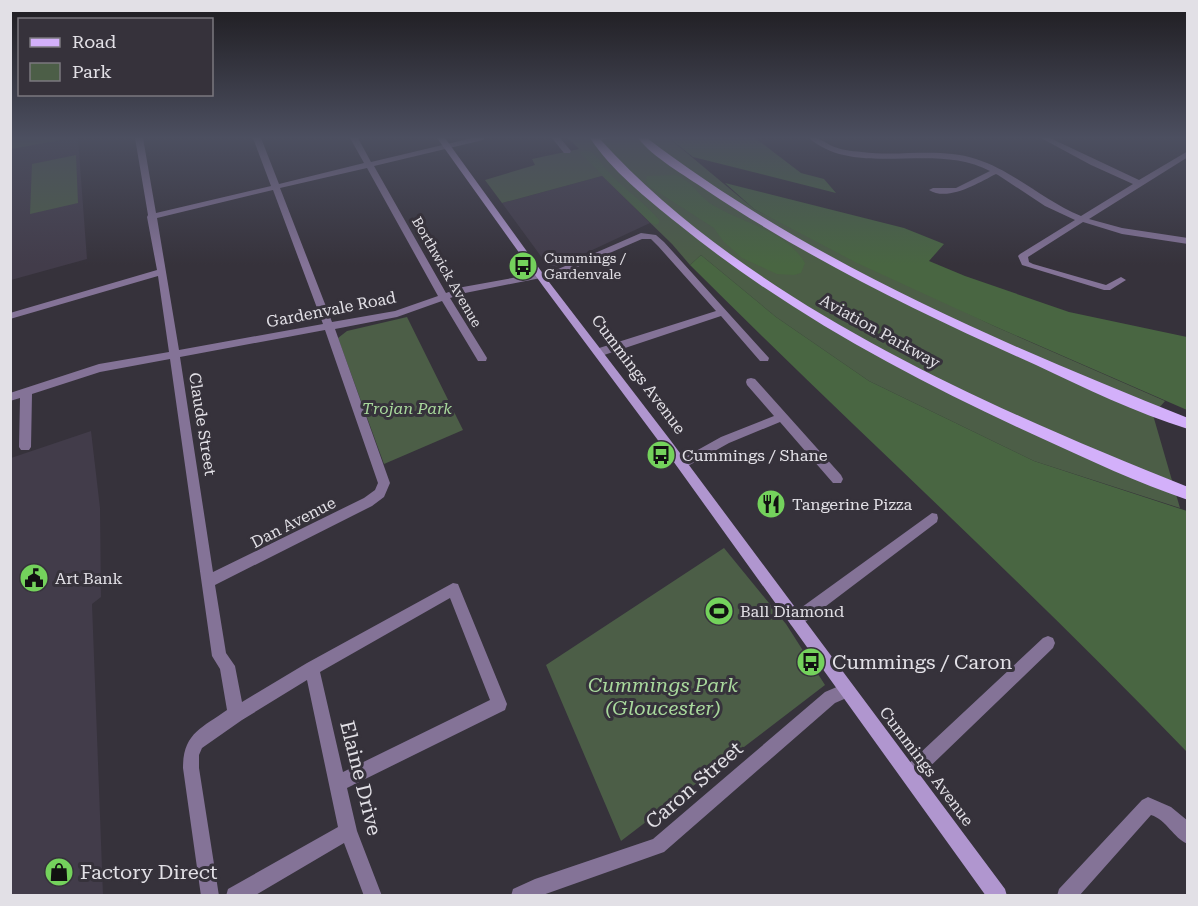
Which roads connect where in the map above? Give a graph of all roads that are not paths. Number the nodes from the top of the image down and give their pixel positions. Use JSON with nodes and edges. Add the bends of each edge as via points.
{"nodes":[{"id":1,"x":145,"y":180,"type":"edge"},
{"id":2,"x":272,"y":180,"type":"edge"},
{"id":3,"x":298,"y":180,"type":"edge"},
{"id":4,"x":377,"y":180,"type":"edge"},
{"id":5,"x":472,"y":180,"type":"edge"},
{"id":6,"x":634,"y":180,"type":"edge"},
{"id":7,"x":705,"y":180,"type":"edge"},
{"id":8,"x":977,"y":180,"type":"edge"},
{"id":9,"x":1008,"y":180,"type":"edge"},
{"id":10,"x":1133,"y":180,"type":"edge"},
{"id":11,"x":1143,"y":180,"type":"edge"},
{"id":12,"x":1139,"y":183,"type":"junction"},
{"id":13,"x":274,"y":186,"type":"junction"},
{"id":14,"x":933,"y":190,"type":"dead end"},
{"id":15,"x":151,"y":217,"type":"junction"},
{"id":16,"x":1081,"y":219,"type":"junction"},
{"id":17,"x":1188,"y":242,"type":"edge"},
{"id":18,"x":162,"y":272,"type":"junction"},
{"id":19,"x":541,"y":275,"type":"junction"},
{"id":20,"x":1121,"y":280,"type":"dead end"},
{"id":21,"x":444,"y":297,"type":"junction"},
{"id":22,"x":723,"y":312,"type":"junction"},
{"id":23,"x":10,"y":316,"type":"edge"},
{"id":24,"x":328,"y":327,"type":"junction"},
{"id":25,"x":600,"y":352,"type":"junction"},
{"id":26,"x":174,"y":356,"type":"junction"},
{"id":27,"x":482,"y":357,"type":"dead end"},
{"id":28,"x":764,"y":357,"type":"dead end"},
{"id":29,"x":751,"y":382,"type":"dead end"},
{"id":30,"x":26,"y":393,"type":"junction"},
{"id":31,"x":10,"y":397,"type":"edge"},
{"id":32,"x":782,"y":417,"type":"junction"},
{"id":33,"x":1188,"y":424,"type":"edge"},
{"id":34,"x":25,"y":447,"type":"dead end"},
{"id":35,"x":682,"y":464,"type":"junction"},
{"id":36,"x":837,"y":479,"type":"dead end"},
{"id":37,"x":1188,"y":494,"type":"edge"},
{"id":38,"x":932,"y":518,"type":"dead end"},
{"id":39,"x":208,"y":581,"type":"junction"},
{"id":40,"x":796,"y":620,"type":"junction"},
{"id":41,"x":1047,"y":643,"type":"dead end"},
{"id":42,"x":312,"y":668,"type":"junction"},
{"id":43,"x":846,"y":691,"type":"junction"},
{"id":44,"x":236,"y":714,"type":"junction"},
{"id":45,"x":910,"y":774,"type":"junction"},
{"id":46,"x":338,"y":783,"type":"junction"},
{"id":47,"x":348,"y":831,"type":"junction"},
{"id":48,"x":1188,"y":835,"type":"edge"},
{"id":49,"x":531,"y":893,"type":"edge"},
{"id":50,"x":210,"y":896,"type":"edge"},
{"id":51,"x":235,"y":896,"type":"edge"},
{"id":52,"x":373,"y":896,"type":"edge"},
{"id":53,"x":998,"y":896,"type":"edge"},
{"id":54,"x":1066,"y":896,"type":"edge"}],
"edges":[{"from":1,"to":15,"type":"street","name":"Claude Street"},
{"from":2,"to":13,"type":"street"},
{"from":3,"to":13,"type":"street"},
{"from":4,"to":21,"type":"street","name":"Borthwick Avenue"},
{"from":5,"to":19,"type":"street","name":"Cummings Avenue"},
{"from":6,"to":37,"type":"main road","name":"Aviation Parkway","via":[[737,263],[816,315],[906,366],[1066,443]]},
{"from":7,"to":33,"type":"main road","via":[[752,214],[882,286],[1006,346]]},
{"from":8,"to":14,"type":"street","via":[[957,190]]},
{"from":9,"to":16,"type":"street"},
{"from":10,"to":12,"type":"street"},
{"from":11,"to":12,"type":"street"},
{"from":12,"to":16,"type":"street"},
{"from":13,"to":15,"type":"street"},
{"from":13,"to":24,"type":"street"},
{"from":15,"to":18,"type":"street","name":"Claude Street"},
{"from":16,"to":17,"type":"street","via":[[1126,233]]},
{"from":16,"to":20,"type":"street","via":[[1023,256],[1025,263],[1107,288]]},
{"from":18,"to":23,"type":"street"},
{"from":18,"to":26,"type":"street","name":"Claude Street"},
{"from":19,"to":21,"type":"street","name":"Gardenvale Road"},
{"from":19,"to":22,"type":"street","name":"Gardenvale Road","via":[[558,272],[636,237],[653,237]]},
{"from":19,"to":25,"type":"street","name":"Cummings Avenue"},
{"from":21,"to":24,"type":"street","name":"Gardenvale Road","via":[[397,314]]},
{"from":21,"to":27,"type":"street","name":"Borthwick Avenue"},
{"from":22,"to":25,"type":"street"},
{"from":22,"to":28,"type":"street"},
{"from":24,"to":26,"type":"street","name":"Gardenvale Road"},
{"from":24,"to":39,"type":"street","name":"Dan Avenue","via":[[384,483],[380,493]]},
{"from":25,"to":35,"type":"street","name":"Cummings Avenue"},
{"from":26,"to":30,"type":"street","name":"Gardenvale Road","via":[[99,368]]},
{"from":26,"to":39,"type":"street","name":"Claude Street"},
{"from":29,"to":32,"type":"street"},
{"from":30,"to":31,"type":"street","name":"Gardenvale Road"},
{"from":30,"to":34,"type":"street"},
{"from":32,"to":35,"type":"street","via":[[725,440]]},
{"from":32,"to":36,"type":"street"},
{"from":35,"to":40,"type":"street","name":"Cummings Avenue"},
{"from":38,"to":40,"type":"street"},
{"from":39,"to":44,"type":"street","name":"Claude Street","via":[[219,656],[227,666]]},
{"from":40,"to":43,"type":"street","name":"Cummings Avenue"},
{"from":41,"to":45,"type":"street"},
{"from":42,"to":44,"type":"street"},
{"from":42,"to":46,"type":"street","name":"Elaine Drive"},
{"from":42,"to":46,"type":"street","via":[[453,589],[499,704]]},
{"from":43,"to":45,"type":"street","name":"Cummings Avenue"},
{"from":43,"to":49,"type":"street","name":"Caron Street","via":[[830,697],[658,846]]},
{"from":44,"to":50,"type":"street","via":[[196,742],[191,755]]},
{"from":45,"to":53,"type":"street","name":"Cummings Avenue"},
{"from":46,"to":47,"type":"street","name":"Elaine Drive"},
{"from":47,"to":51,"type":"street"},
{"from":47,"to":52,"type":"street","name":"Elaine Drive"},
{"from":48,"to":54,"type":"street","via":[[1169,815],[1148,806]]}]}
